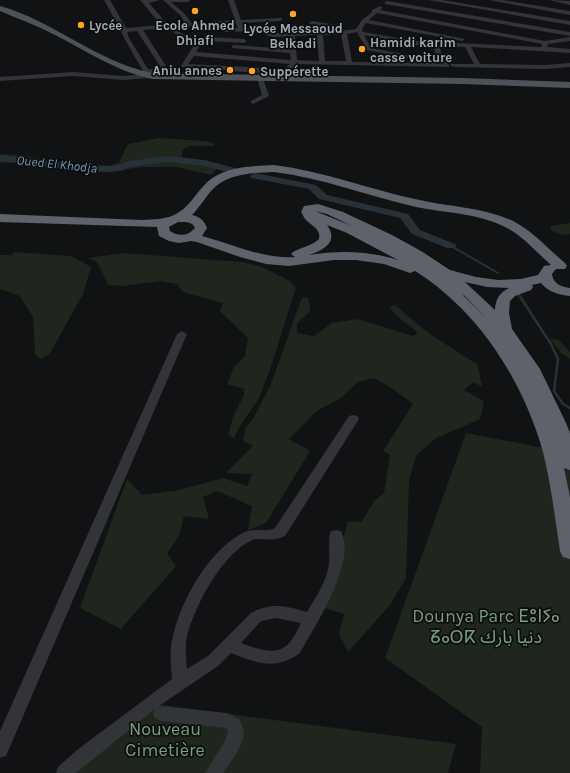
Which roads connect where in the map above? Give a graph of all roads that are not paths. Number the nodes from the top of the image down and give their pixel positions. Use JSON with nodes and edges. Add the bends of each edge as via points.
{"nodes":[{"id":1,"x":107,"y":0,"type":"edge"},
{"id":2,"x":157,"y":0,"type":"edge"},
{"id":3,"x":167,"y":0,"type":"edge"},
{"id":4,"x":188,"y":0,"type":"edge"},
{"id":5,"x":231,"y":0,"type":"edge"},
{"id":6,"x":432,"y":0,"type":"edge"},
{"id":7,"x":492,"y":0,"type":"edge"},
{"id":8,"x":552,"y":0,"type":"edge"},
{"id":9,"x":144,"y":1,"type":"edge"},
{"id":10,"x":389,"y":2,"type":"edge"},
{"id":11,"x":509,"y":2,"type":"edge"},
{"id":12,"x":570,"y":3,"type":"edge"},
{"id":13,"x":0,"y":8,"type":"edge"},
{"id":14,"x":374,"y":12,"type":"junction"},
{"id":15,"x":503,"y":12,"type":"junction"},
{"id":16,"x":570,"y":13,"type":"edge"},
{"id":17,"x":280,"y":20,"type":"dead end"},
{"id":18,"x":494,"y":21,"type":"junction"},
{"id":19,"x":238,"y":22,"type":"junction"},
{"id":20,"x":312,"y":23,"type":"dead end"},
{"id":21,"x":570,"y":23,"type":"edge"},
{"id":22,"x":189,"y":24,"type":"junction"},
{"id":23,"x":168,"y":26,"type":"junction"},
{"id":24,"x":361,"y":27,"type":"junction"},
{"id":25,"x":139,"y":29,"type":"junction"},
{"id":26,"x":222,"y":29,"type":"dead end"},
{"id":27,"x":124,"y":30,"type":"junction"},
{"id":28,"x":242,"y":30,"type":"junction"},
{"id":29,"x":484,"y":31,"type":"junction"},
{"id":30,"x":344,"y":33,"type":"junction"},
{"id":31,"x":292,"y":34,"type":"junction"},
{"id":32,"x":320,"y":34,"type":"junction"},
{"id":33,"x":570,"y":34,"type":"edge"},
{"id":34,"x":479,"y":36,"type":"dead end"},
{"id":35,"x":570,"y":39,"type":"edge"},
{"id":36,"x":244,"y":41,"type":"dead end"},
{"id":37,"x":293,"y":41,"type":"junction"},
{"id":38,"x":259,"y":42,"type":"dead end"},
{"id":39,"x":435,"y":43,"type":"junction"},
{"id":40,"x":199,"y":44,"type":"junction"},
{"id":41,"x":469,"y":45,"type":"junction"},
{"id":42,"x":501,"y":47,"type":"junction"},
{"id":43,"x":369,"y":49,"type":"junction"},
{"id":44,"x":294,"y":51,"type":"junction"},
{"id":45,"x":570,"y":51,"type":"edge"},
{"id":46,"x":504,"y":53,"type":"dead end"},
{"id":47,"x":192,"y":54,"type":"junction"},
{"id":48,"x":542,"y":54,"type":"junction"},
{"id":49,"x":507,"y":60,"type":"dead end"},
{"id":50,"x":294,"y":62,"type":"junction"},
{"id":51,"x":322,"y":62,"type":"junction"},
{"id":52,"x":349,"y":62,"type":"junction"},
{"id":53,"x":367,"y":63,"type":"junction"},
{"id":54,"x":444,"y":64,"type":"junction"},
{"id":55,"x":570,"y":65,"type":"edge"},
{"id":56,"x":478,"y":66,"type":"junction"},
{"id":57,"x":510,"y":66,"type":"junction"},
{"id":58,"x":160,"y":72,"type":"junction"},
{"id":59,"x":262,"y":75,"type":"junction"},
{"id":60,"x":148,"y":76,"type":"junction"},
{"id":61,"x":0,"y":80,"type":"edge"},
{"id":62,"x":570,"y":85,"type":"edge"},
{"id":63,"x":253,"y":102,"type":"dead end"},
{"id":64,"x":307,"y":212,"type":"junction"},
{"id":65,"x":0,"y":218,"type":"edge"},
{"id":66,"x":181,"y":218,"type":"junction"},
{"id":67,"x":0,"y":222,"type":"edge"},
{"id":68,"x":165,"y":228,"type":"junction"},
{"id":69,"x":196,"y":229,"type":"junction"},
{"id":70,"x":443,"y":271,"type":"junction"},
{"id":71,"x":555,"y":273,"type":"edge"},
{"id":72,"x":451,"y":291,"type":"junction"},
{"id":73,"x":570,"y":292,"type":"edge"},
{"id":74,"x":505,"y":328,"type":"junction"},
{"id":75,"x":182,"y":334,"type":"dead end"},
{"id":76,"x":353,"y":419,"type":"dead end"},
{"id":77,"x":570,"y":463,"type":"edge"},
{"id":78,"x":336,"y":535,"type":"dead end"},
{"id":79,"x":570,"y":551,"type":"edge"},
{"id":80,"x":310,"y":619,"type":"junction"},
{"id":81,"x":229,"y":645,"type":"junction"},
{"id":82,"x":180,"y":682,"type":"junction"},
{"id":83,"x":161,"y":713,"type":"dead end"},
{"id":84,"x":0,"y":750,"type":"edge"},
{"id":85,"x":66,"y":773,"type":"edge"},
{"id":86,"x":213,"y":773,"type":"edge"}],
"edges":[{"from":1,"to":27,"type":"street"},
{"from":2,"to":9,"type":"street"},
{"from":3,"to":4,"type":"street"},
{"from":3,"to":22,"type":"street"},
{"from":5,"to":19,"type":"street"},
{"from":6,"to":15,"type":"street"},
{"from":7,"to":11,"type":"street"},
{"from":8,"to":12,"type":"street"},
{"from":9,"to":23,"type":"street"},
{"from":10,"to":14,"type":"street"},
{"from":10,"to":18,"type":"street"},
{"from":11,"to":15,"type":"street"},
{"from":11,"to":16,"type":"street"},
{"from":13,"to":60,"type":"main road","via":[[59,34],[116,66]]},
{"from":14,"to":24,"type":"street"},
{"from":14,"to":29,"type":"street"},
{"from":15,"to":18,"type":"street"},
{"from":15,"to":21,"type":"street"},
{"from":17,"to":19,"type":"street"},
{"from":18,"to":29,"type":"street"},
{"from":18,"to":33,"type":"street"},
{"from":19,"to":22,"type":"street"},
{"from":19,"to":28,"type":"street"},
{"from":20,"to":24,"type":"street","via":[[334,27]]},
{"from":22,"to":23,"type":"street"},
{"from":23,"to":25,"type":"street"},
{"from":23,"to":40,"type":"street","via":[[180,35],[198,41]]},
{"from":24,"to":30,"type":"street"},
{"from":24,"to":39,"type":"street","via":[[410,42]]},
{"from":24,"to":41,"type":"street","via":[[474,41]]},
{"from":24,"to":43,"type":"street"},
{"from":25,"to":27,"type":"street"},
{"from":25,"to":58,"type":"street","via":[[163,66]]},
{"from":26,"to":28,"type":"street"},
{"from":27,"to":58,"type":"street","via":[[126,38],[146,71]]},
{"from":28,"to":31,"type":"street","via":[[262,29],[271,35]]},
{"from":29,"to":34,"type":"street"},
{"from":29,"to":48,"type":"street"},
{"from":30,"to":32,"type":"street"},
{"from":30,"to":52,"type":"street"},
{"from":31,"to":32,"type":"street"},
{"from":31,"to":37,"type":"street"},
{"from":32,"to":51,"type":"street"},
{"from":35,"to":48,"type":"street"},
{"from":36,"to":40,"type":"street","via":[[206,39]]},
{"from":37,"to":38,"type":"street"},
{"from":37,"to":44,"type":"street"},
{"from":39,"to":41,"type":"street"},
{"from":39,"to":54,"type":"street"},
{"from":40,"to":44,"type":"street"},
{"from":40,"to":47,"type":"street"},
{"from":41,"to":42,"type":"street"},
{"from":41,"to":56,"type":"street"},
{"from":42,"to":46,"type":"street"},
{"from":42,"to":48,"type":"street"},
{"from":43,"to":53,"type":"street"},
{"from":43,"to":54,"type":"street"},
{"from":44,"to":50,"type":"street"},
{"from":45,"to":48,"type":"street"},
{"from":47,"to":50,"type":"street"},
{"from":47,"to":59,"type":"street","via":[[184,66]]},
{"from":48,"to":55,"type":"street"},
{"from":48,"to":57,"type":"street"},
{"from":49,"to":57,"type":"street"},
{"from":50,"to":51,"type":"street"},
{"from":50,"to":59,"type":"street","via":[[286,71]]},
{"from":51,"to":52,"type":"street"},
{"from":52,"to":53,"type":"street"},
{"from":53,"to":54,"type":"street"},
{"from":54,"to":56,"type":"street","via":[[450,62],[453,65]]},
{"from":56,"to":57,"type":"street"},
{"from":58,"to":59,"type":"street"},
{"from":59,"to":60,"type":"main road"},
{"from":59,"to":62,"type":"main road"},
{"from":59,"to":63,"type":"street","via":[[266,96]]},
{"from":60,"to":61,"type":"street","via":[[117,78],[73,74]]},
{"from":64,"to":69,"type":"highway","via":[[307,215],[324,228],[326,238],[314,249],[299,254],[282,255],[266,252]]},
{"from":64,"to":70,"type":"highway","via":[[309,208],[316,208],[368,228],[405,246]]},
{"from":64,"to":72,"type":"highway","via":[[386,246],[422,268]]},
{"from":65,"to":68,"type":"highway","via":[[142,224]]},
{"from":66,"to":68,"type":"highway"},
{"from":66,"to":69,"type":"highway"},
{"from":66,"to":71,"type":"highway","via":[[208,186],[223,176],[251,170],[296,172],[334,180],[408,202],[501,220],[526,234]]},
{"from":67,"to":68,"type":"highway"},
{"from":68,"to":69,"type":"highway","via":[[174,238]]},
{"from":69,"to":71,"type":"highway","via":[[199,209],[213,190],[228,180],[254,175],[299,177],[396,203],[501,224],[517,233]]},
{"from":69,"to":72,"type":"highway","via":[[220,244],[277,261],[295,262],[336,256],[375,258],[411,269]]},
{"from":70,"to":71,"type":"highway","via":[[470,280],[500,285],[519,284]]},
{"from":70,"to":74,"type":"highway"},
{"from":71,"to":73,"type":"highway","via":[[560,290]]},
{"from":71,"to":74,"type":"highway","via":[[504,298],[501,309]]},
{"from":72,"to":79,"type":"highway","via":[[481,321],[499,344],[516,368],[530,395],[552,455]]},
{"from":74,"to":77,"type":"highway","via":[[527,359],[544,391],[557,420]]},
{"from":75,"to":84,"type":"street"},
{"from":76,"to":82,"type":"street","via":[[280,532],[273,535],[248,536],[220,559],[206,576],[196,593],[180,636]]},
{"from":78,"to":80,"type":"street","via":[[335,569],[329,586]]},
{"from":80,"to":81,"type":"street","via":[[280,610],[263,613],[250,621]]},
{"from":80,"to":81,"type":"street","via":[[295,648],[280,658],[270,659]]},
{"from":81,"to":82,"type":"street","via":[[213,661]]},
{"from":82,"to":85,"type":"street","via":[[111,733]]},
{"from":83,"to":86,"type":"street","via":[[234,725],[236,737]]}]}
